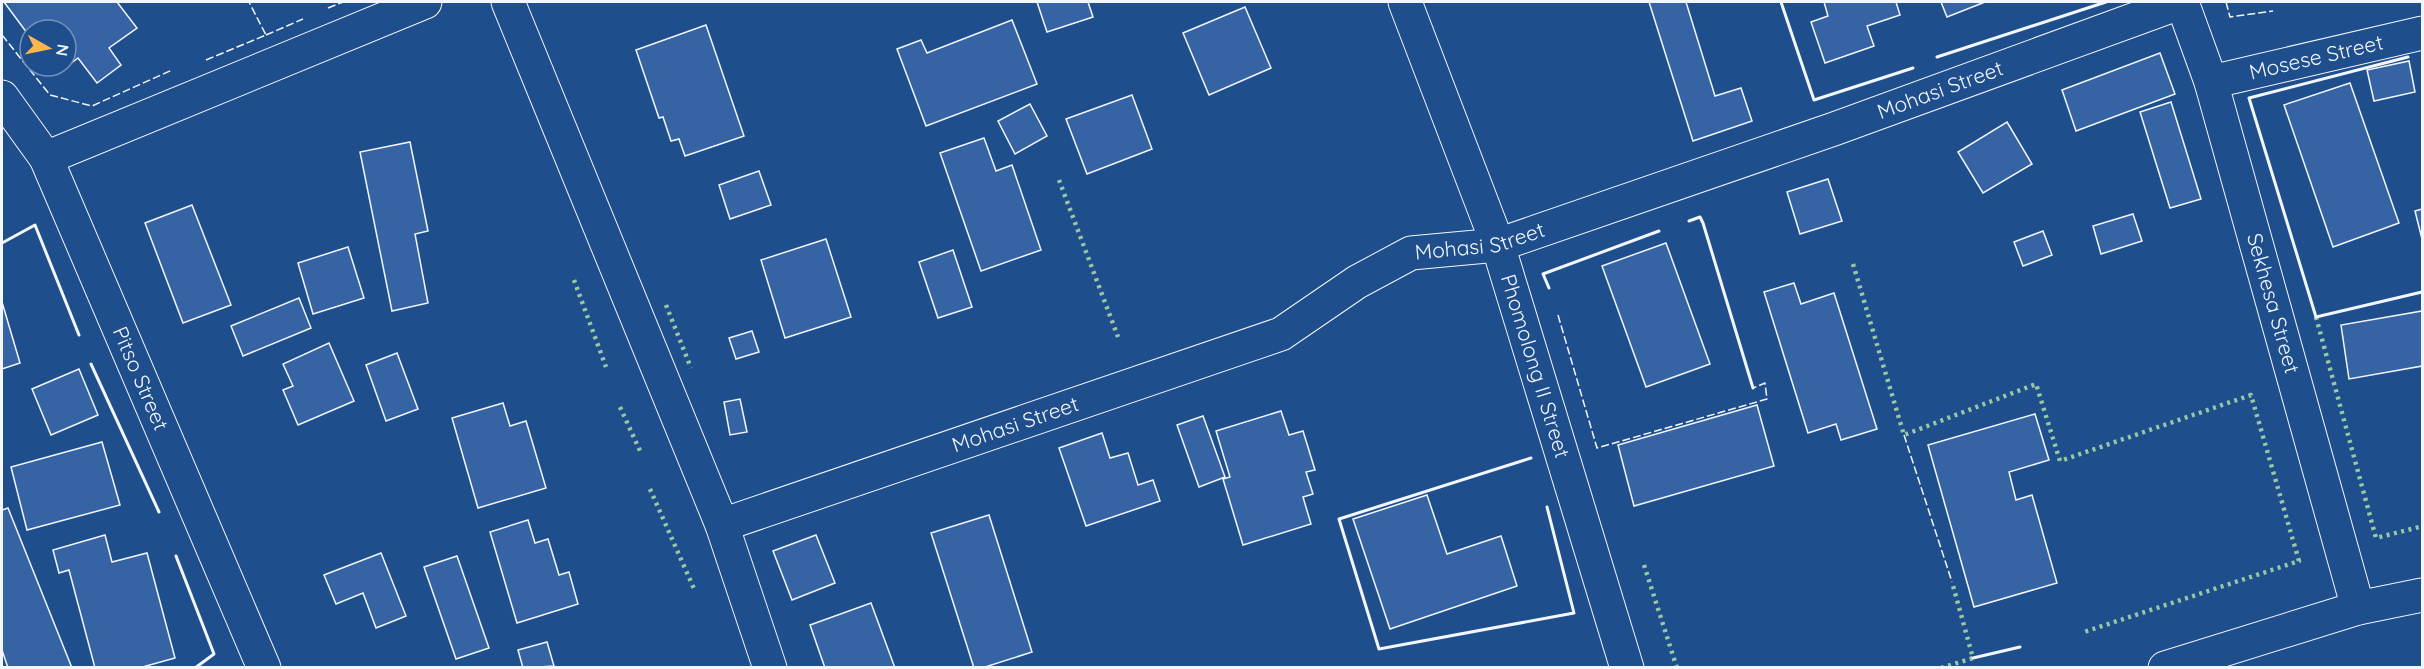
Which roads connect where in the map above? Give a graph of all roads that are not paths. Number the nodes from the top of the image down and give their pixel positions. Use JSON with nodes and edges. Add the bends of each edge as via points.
{"nodes":[{"id":1,"x":425,"y":2,"type":"edge"},
{"id":2,"x":508,"y":2,"type":"edge"},
{"id":3,"x":1405,"y":2,"type":"edge"},
{"id":4,"x":2182,"y":2,"type":"edge"},
{"id":5,"x":2422,"y":33,"type":"edge"},
{"id":6,"x":2211,"y":82,"type":"junction"},
{"id":7,"x":2,"y":97,"type":"edge"},
{"id":8,"x":46,"y":158,"type":"junction"},
{"id":9,"x":1498,"y":245,"type":"junction"},
{"id":10,"x":722,"y":525,"type":"junction"},
{"id":11,"x":2422,"y":595,"type":"edge"},
{"id":12,"x":2358,"y":608,"type":"junction"},
{"id":13,"x":264,"y":668,"type":"edge"},
{"id":14,"x":770,"y":668,"type":"edge"},
{"id":15,"x":1627,"y":668,"type":"edge"},
{"id":16,"x":2165,"y":668,"type":"edge"}],
"edges":[{"from":1,"to":8,"type":"street"},
{"from":2,"to":10,"type":"street"},
{"from":3,"to":9,"type":"street","name":"Phomolong II Street"},
{"from":4,"to":6,"type":"street","name":"Sekhesa Street"},
{"from":4,"to":9,"type":"street","name":"Mohasi Street","via":[[1834,129]]},
{"from":5,"to":6,"type":"street","name":"Mosese Street"},
{"from":6,"to":12,"type":"street","name":"Sekhesa Street"},
{"from":7,"to":8,"type":"street","name":"Pitso Street"},
{"from":8,"to":13,"type":"street","name":"Pitso Street"},
{"from":9,"to":10,"type":"street","name":"Mohasi Street","via":[[1410,253],[1357,282],[1281,334]]},
{"from":9,"to":15,"type":"street","name":"Phomolong II Street"},
{"from":10,"to":14,"type":"street"},
{"from":11,"to":12,"type":"street"},
{"from":12,"to":16,"type":"street"}]}
